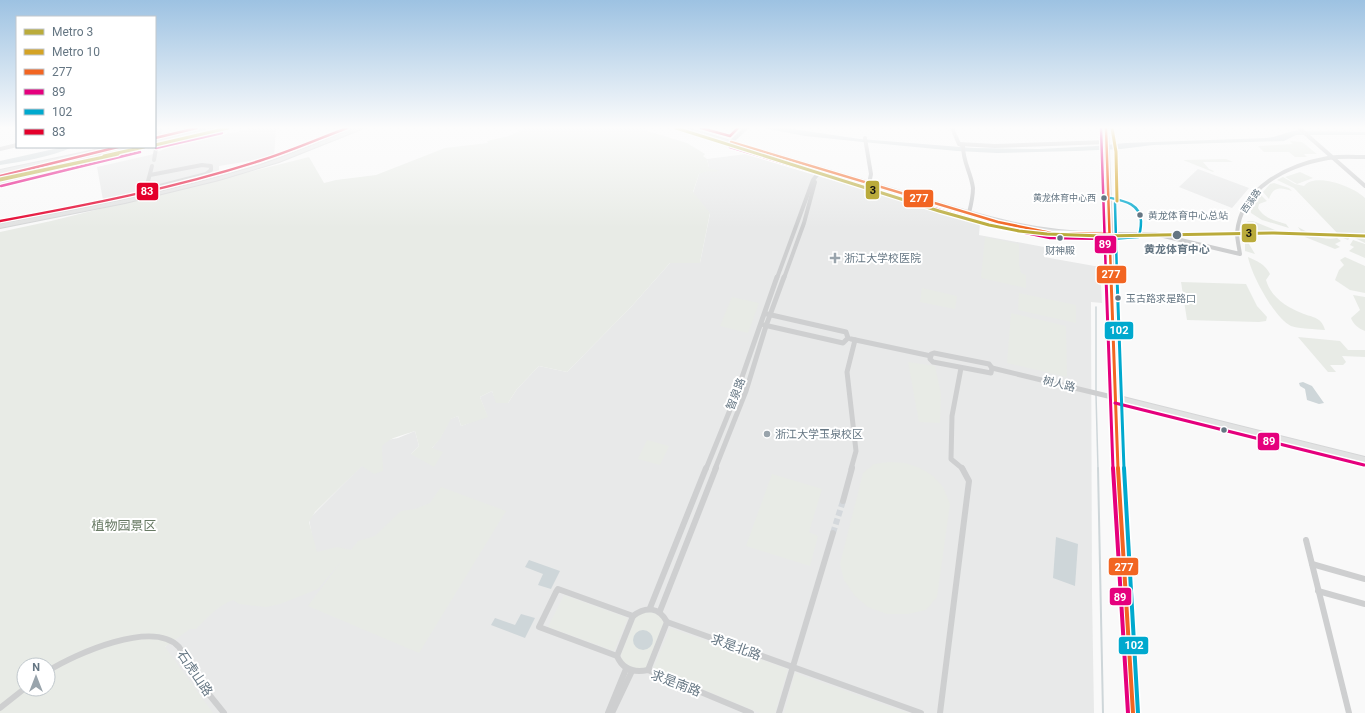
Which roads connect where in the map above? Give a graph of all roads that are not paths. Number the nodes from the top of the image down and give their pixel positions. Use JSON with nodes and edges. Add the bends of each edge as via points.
{"nodes":[{"id":1,"x":50,"y":161,"type":"edge"},
{"id":2,"x":81,"y":161,"type":"edge"},
{"id":3,"x":273,"y":161,"type":"edge"},
{"id":4,"x":793,"y":161,"type":"edge"},
{"id":5,"x":869,"y":161,"type":"edge"},
{"id":6,"x":965,"y":161,"type":"edge"},
{"id":7,"x":1108,"y":161,"type":"edge"},
{"id":8,"x":1312,"y":161,"type":"edge"},
{"id":9,"x":1336,"y":161,"type":"edge"},
{"id":10,"x":152,"y":166,"type":"dead end"},
{"id":11,"x":821,"y":170,"type":"junction"},
{"id":12,"x":0,"y":172,"type":"edge"},
{"id":13,"x":150,"y":174,"type":"junction"},
{"id":14,"x":0,"y":181,"type":"edge"},
{"id":15,"x":869,"y":184,"type":"junction"},
{"id":16,"x":1365,"y":186,"type":"edge"},
{"id":17,"x":969,"y":214,"type":"junction"},
{"id":18,"x":0,"y":226,"type":"edge"},
{"id":19,"x":1110,"y":234,"type":"junction"},
{"id":20,"x":768,"y":314,"type":"junction"},
{"id":21,"x":764,"y":325,"type":"junction"},
{"id":22,"x":848,"y":338,"type":"junction"},
{"id":23,"x":855,"y":340,"type":"junction"},
{"id":24,"x":930,"y":356,"type":"junction"},
{"id":25,"x":961,"y":368,"type":"junction"},
{"id":26,"x":992,"y":369,"type":"junction"},
{"id":27,"x":1116,"y":398,"type":"junction"},
{"id":28,"x":1365,"y":460,"type":"edge"},
{"id":29,"x":843,"y":501,"type":"tunnel mouth"},
{"id":30,"x":833,"y":533,"type":"tunnel mouth"},
{"id":31,"x":1306,"y":540,"type":"dead end"},
{"id":32,"x":1312,"y":564,"type":"junction"},
{"id":33,"x":1365,"y":579,"type":"edge"},
{"id":34,"x":1318,"y":591,"type":"junction"},
{"id":35,"x":1365,"y":604,"type":"edge"},
{"id":36,"x":650,"y":608,"type":"junction"},
{"id":37,"x":660,"y":611,"type":"junction"},
{"id":38,"x":633,"y":616,"type":"junction"},
{"id":39,"x":667,"y":622,"type":"junction"},
{"id":40,"x":617,"y":656,"type":"junction"},
{"id":41,"x":56,"y":667,"type":"edge"},
{"id":42,"x":792,"y":667,"type":"junction"},
{"id":43,"x":629,"y":670,"type":"junction"},
{"id":44,"x":648,"y":670,"type":"junction"},
{"id":45,"x":16,"y":695,"type":"edge"},
{"id":46,"x":0,"y":708,"type":"edge"},
{"id":47,"x":224,"y":713,"type":"edge"},
{"id":48,"x":608,"y":713,"type":"edge"},
{"id":49,"x":612,"y":713,"type":"edge"},
{"id":50,"x":751,"y":713,"type":"edge"},
{"id":51,"x":779,"y":713,"type":"edge"},
{"id":52,"x":921,"y":713,"type":"edge"},
{"id":53,"x":940,"y":713,"type":"edge"},
{"id":54,"x":1133,"y":713,"type":"edge"},
{"id":55,"x":1349,"y":713,"type":"edge"}],
"edges":[{"from":1,"to":12,"type":"main road"},
{"from":2,"to":14,"type":"main road"},
{"from":3,"to":18,"type":"main road","via":[[96,208]]},
{"from":4,"to":11,"type":"main road","name":"西溪路"},
{"from":5,"to":15,"type":"street","via":[[871,174]]},
{"from":6,"to":17,"type":"street","via":[[973,183],[973,199]]},
{"from":7,"to":19,"type":"main road"},
{"from":8,"to":19,"type":"street","name":"西溪路","via":[[1283,171],[1260,187],[1245,206],[1238,222],[1240,254],[1155,234]]},
{"from":9,"to":16,"type":"street"},
{"from":10,"to":13,"type":"street"},
{"from":11,"to":15,"type":"main road","name":"西溪路"},
{"from":11,"to":20,"type":"street","name":"智泉路","via":[[816,178],[804,223]]},
{"from":13,"to":13,"type":"street","via":[[147,185],[152,188],[206,174],[211,170],[211,166],[202,165]]},
{"from":15,"to":17,"type":"main road","name":"西溪路"},
{"from":17,"to":19,"type":"main road","name":"西溪路","via":[[1040,231]]},
{"from":19,"to":27,"type":"main road"},
{"from":20,"to":21,"type":"street","name":"智泉路"},
{"from":20,"to":22,"type":"street","via":[[846,332]]},
{"from":21,"to":22,"type":"street","via":[[843,343]]},
{"from":21,"to":36,"type":"street","name":"智泉路"},
{"from":21,"to":37,"type":"street","name":"智泉路","via":[[746,390]]},
{"from":22,"to":23,"type":"street"},
{"from":23,"to":24,"type":"street"},
{"from":23,"to":29,"type":"street","via":[[848,372],[856,451]]},
{"from":24,"to":25,"type":"street","via":[[933,362]]},
{"from":24,"to":26,"type":"street","via":[[934,353],[989,364]]},
{"from":25,"to":26,"type":"street","via":[[988,374]]},
{"from":25,"to":53,"type":"street","via":[[952,416],[951,459],[962,468],[969,481]]},
{"from":26,"to":27,"type":"street","name":"树人路"},
{"from":27,"to":28,"type":"main road"},
{"from":27,"to":54,"type":"main road","via":[[1120,512]]},
{"from":30,"to":42,"type":"street"},
{"from":31,"to":32,"type":"street"},
{"from":32,"to":33,"type":"street"},
{"from":32,"to":34,"type":"street"},
{"from":34,"to":35,"type":"street"},
{"from":34,"to":55,"type":"street"},
{"from":36,"to":37,"type":"street"},
{"from":36,"to":38,"type":"street","via":[[640,610]]},
{"from":37,"to":39,"type":"street"},
{"from":38,"to":40,"type":"street"},
{"from":38,"to":40,"type":"street","via":[[558,589],[539,627]]},
{"from":39,"to":42,"type":"street","name":"求是北路"},
{"from":39,"to":44,"type":"street"},
{"from":40,"to":43,"type":"street","via":[[619,662]]},
{"from":41,"to":47,"type":"street","name":"石虎山路","via":[[80,654],[108,644],[153,637],[167,639],[181,651]]},
{"from":42,"to":51,"type":"street"},
{"from":42,"to":52,"type":"street","name":"求是北路"},
{"from":43,"to":44,"type":"street","name":"求是南路"},
{"from":43,"to":48,"type":"street"},
{"from":43,"to":49,"type":"street"},
{"from":44,"to":50,"type":"street","name":"求是南路"},
{"from":45,"to":46,"type":"street"}]}
